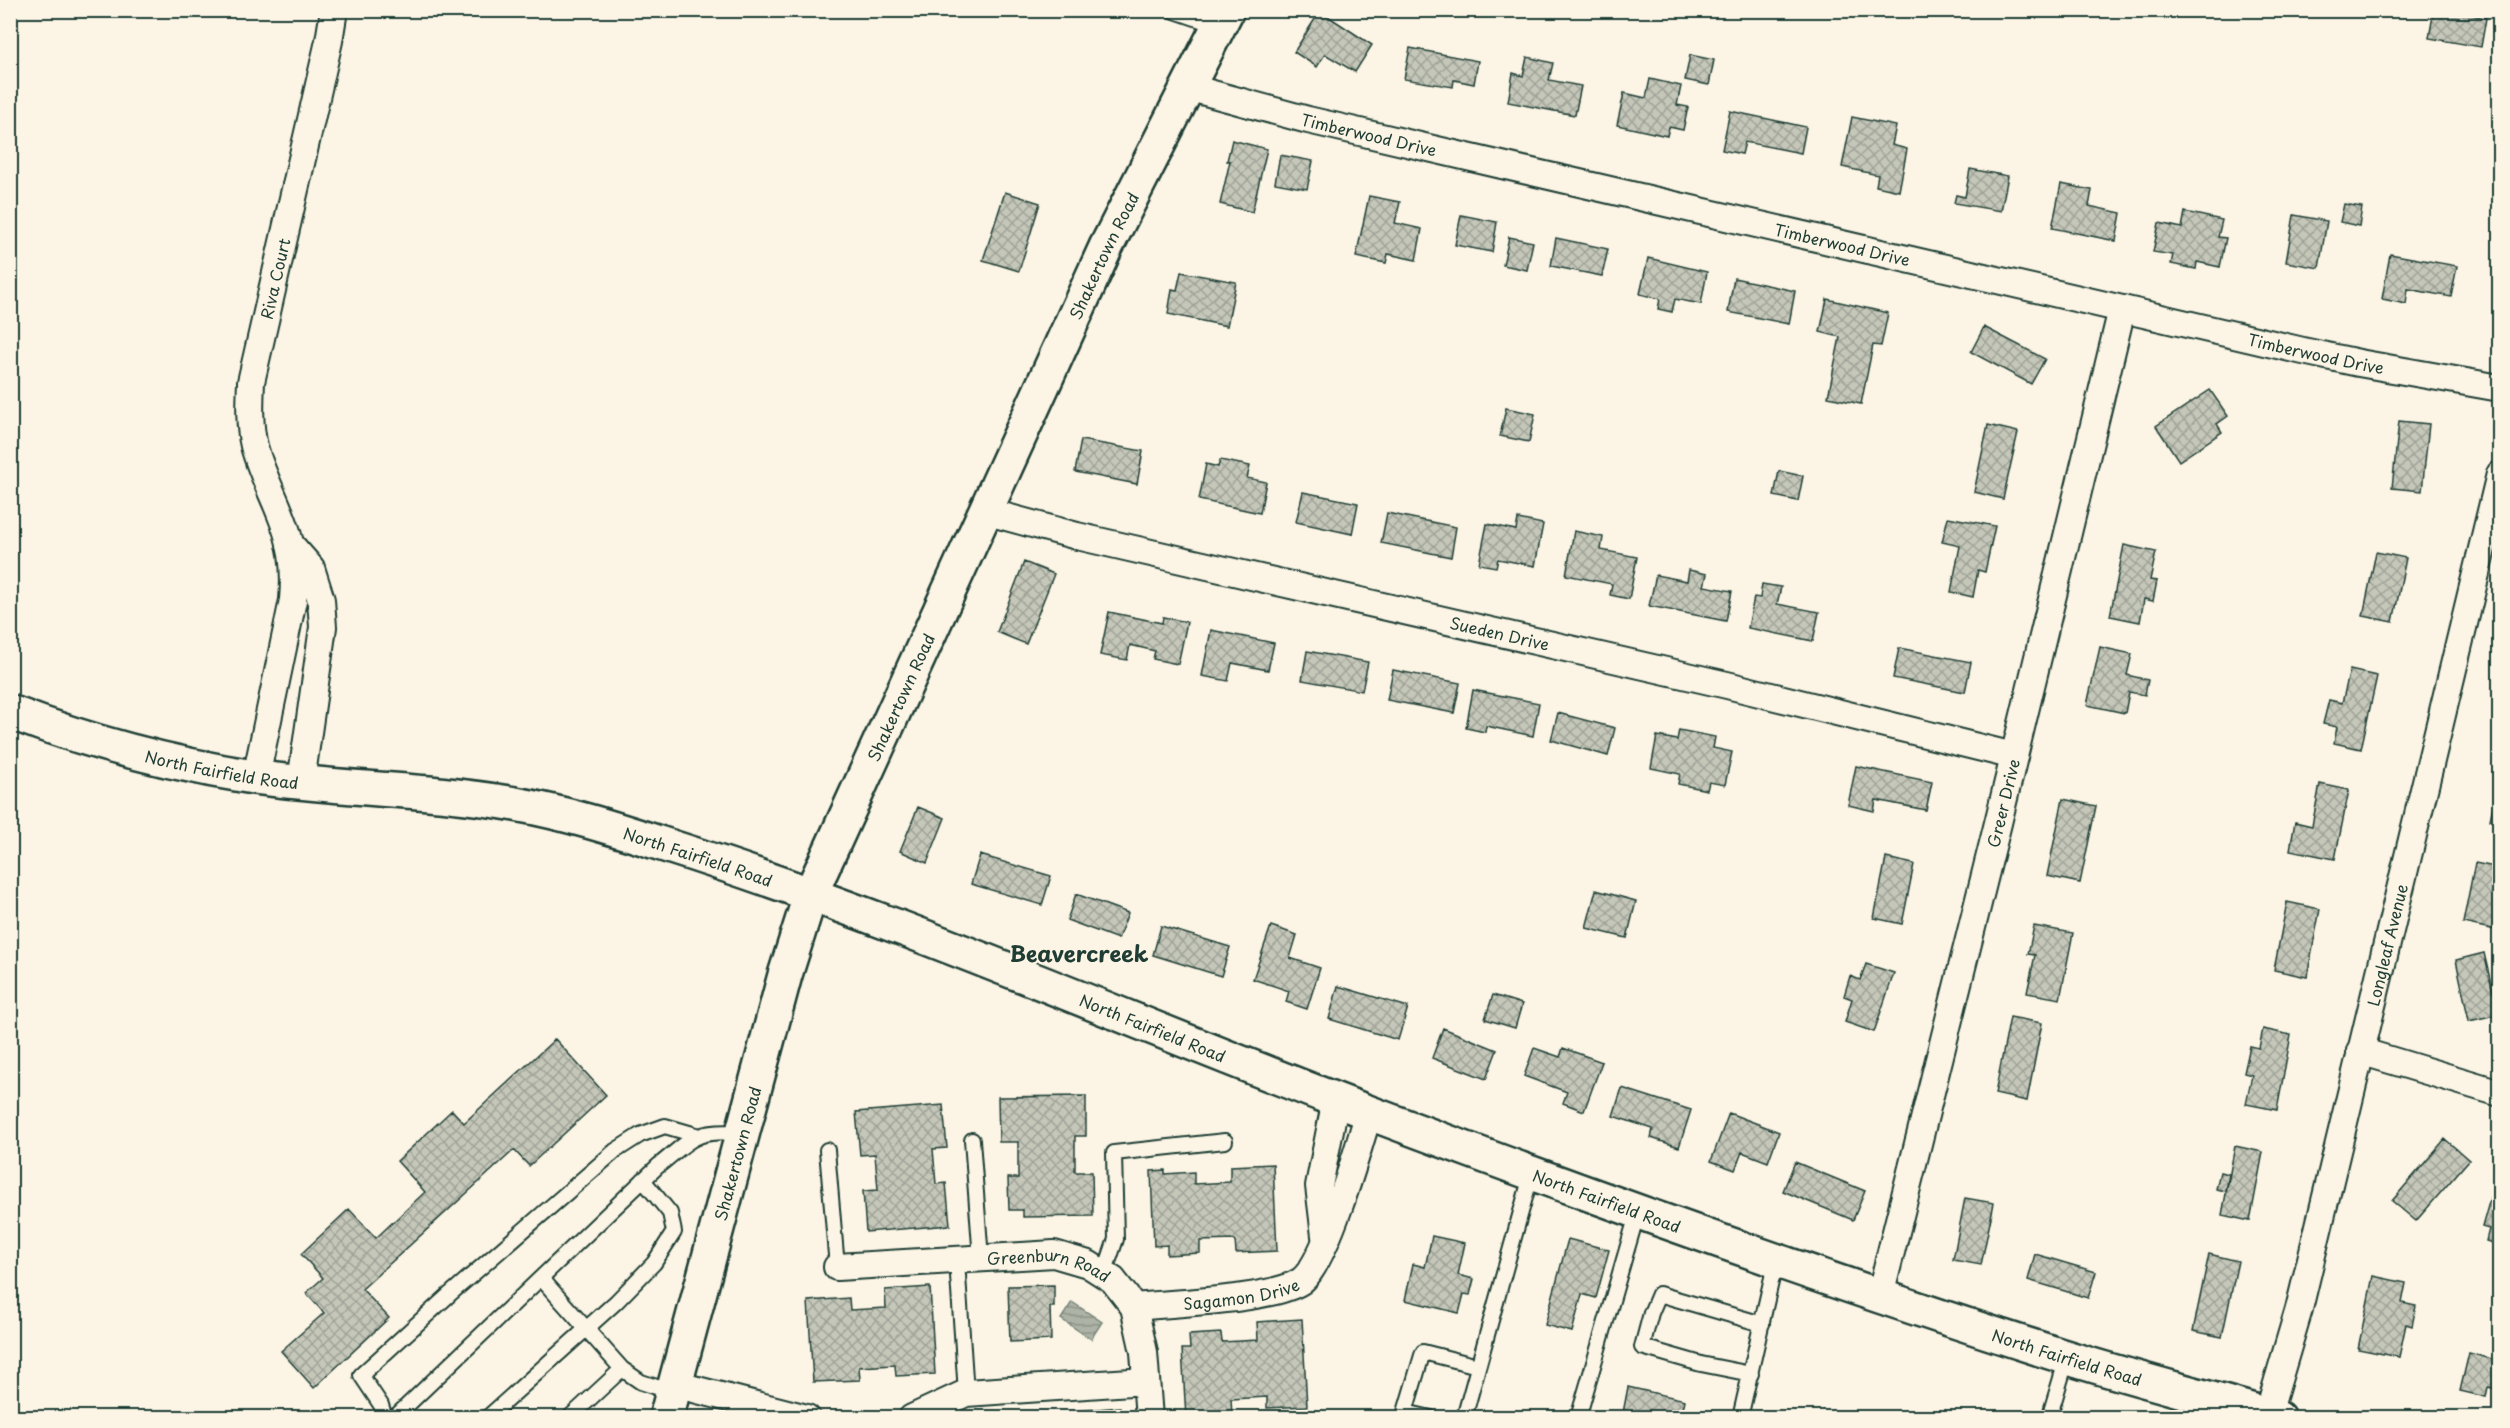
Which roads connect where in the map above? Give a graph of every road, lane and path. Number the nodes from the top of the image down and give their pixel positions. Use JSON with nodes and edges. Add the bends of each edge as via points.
{"nodes":[{"id":1,"x":334,"y":10,"type":"edge"},
{"id":2,"x":1172,"y":10,"type":"edge"},
{"id":3,"x":1223,"y":18,"type":"edge"},
{"id":4,"x":1187,"y":87,"type":"junction"},
{"id":5,"x":2122,"y":309,"type":"junction"},
{"id":6,"x":2499,"y":388,"type":"edge"},
{"id":7,"x":2499,"y":474,"type":"edge"},
{"id":8,"x":984,"y":511,"type":"junction"},
{"id":9,"x":290,"y":544,"type":"junction"},
{"id":10,"x":10,"y":712,"type":"edge"},
{"id":11,"x":2014,"y":756,"type":"junction"},
{"id":12,"x":256,"y":777,"type":"junction"},
{"id":13,"x":301,"y":782,"type":"junction"},
{"id":14,"x":811,"y":893,"type":"junction"},
{"id":15,"x":2360,"y":1051,"type":"junction"},
{"id":16,"x":2499,"y":1093,"type":"edge"},
{"id":17,"x":1336,"y":1099,"type":"junction"},
{"id":18,"x":1369,"y":1112,"type":"junction"},
{"id":19,"x":742,"y":1132,"type":"junction"},
{"id":20,"x":696,"y":1135,"type":"junction"},
{"id":21,"x":972,"y":1140,"type":"dead end"},
{"id":22,"x":1225,"y":1141,"type":"dead end"},
{"id":23,"x":827,"y":1150,"type":"dead end"},
{"id":24,"x":1532,"y":1172,"type":"junction"},
{"id":25,"x":643,"y":1180,"type":"junction"},
{"id":26,"x":1638,"y":1211,"type":"junction"},
{"id":27,"x":1325,"y":1239,"type":"junction"},
{"id":28,"x":969,"y":1260,"type":"junction"},
{"id":29,"x":1776,"y":1260,"type":"junction"},
{"id":30,"x":837,"y":1267,"type":"joint"},
{"id":31,"x":1104,"y":1274,"type":"junction"},
{"id":32,"x":541,"y":1278,"type":"junction"},
{"id":33,"x":1880,"y":1296,"type":"junction"},
{"id":34,"x":1134,"y":1307,"type":"junction"},
{"id":35,"x":1762,"y":1324,"type":"junction"},
{"id":36,"x":585,"y":1328,"type":"junction"},
{"id":37,"x":2067,"y":1358,"type":"junction"},
{"id":38,"x":1478,"y":1366,"type":"junction"},
{"id":39,"x":622,"y":1370,"type":"junction"},
{"id":40,"x":1751,"y":1374,"type":"junction"},
{"id":41,"x":1146,"y":1381,"type":"junction"},
{"id":42,"x":966,"y":1393,"type":"junction"},
{"id":43,"x":671,"y":1398,"type":"edge"},
{"id":44,"x":383,"y":1411,"type":"edge"},
{"id":45,"x":2271,"y":1416,"type":"edge"},
{"id":46,"x":394,"y":1418,"type":"edge"},
{"id":47,"x":487,"y":1418,"type":"edge"},
{"id":48,"x":569,"y":1418,"type":"edge"},
{"id":49,"x":807,"y":1418,"type":"edge"},
{"id":50,"x":912,"y":1418,"type":"edge"},
{"id":51,"x":1149,"y":1418,"type":"edge"},
{"id":52,"x":1431,"y":1418,"type":"edge"},
{"id":53,"x":1464,"y":1418,"type":"edge"},
{"id":54,"x":1578,"y":1418,"type":"edge"},
{"id":55,"x":1740,"y":1418,"type":"edge"},
{"id":56,"x":2049,"y":1418,"type":"edge"}],
"edges":[{"from":1,"to":9,"type":"street","name":"Riva Court","via":[[251,382],[254,446]]},
{"from":2,"to":3,"type":"lane"},
{"from":3,"to":4,"type":"main road","name":"Shakertown Road"},
{"from":4,"to":5,"type":"street","name":"Timberwood Drive","via":[[1308,120]]},
{"from":4,"to":8,"type":"main road","name":"Shakertown Road","via":[[1106,247]]},
{"from":5,"to":6,"type":"street","name":"Timberwood Drive","via":[[2359,363]]},
{"from":5,"to":11,"type":"street","name":"Greer Drive"},
{"from":7,"to":15,"type":"street","name":"Longleaf Avenue"},
{"from":8,"to":11,"type":"street","name":"Sueden Drive"},
{"from":8,"to":14,"type":"main road","name":"Shakertown Road"},
{"from":9,"to":12,"type":"street","name":"Riva Court","via":[[293,600]]},
{"from":9,"to":13,"type":"street","name":"Riva Court","via":[[311,568],[321,600],[323,627]]},
{"from":10,"to":12,"type":"main road","name":"North Fairfield Road","via":[[147,755]]},
{"from":11,"to":33,"type":"street","name":"Greer Drive"},
{"from":12,"to":13,"type":"main road","name":"North Fairfield Road"},
{"from":13,"to":14,"type":"main road","name":"North Fairfield Road","via":[[539,809],[664,844]]},
{"from":14,"to":17,"type":"main road","name":"North Fairfield Road"},
{"from":14,"to":19,"type":"main road","name":"Shakertown Road"},
{"from":15,"to":16,"type":"street"},
{"from":15,"to":45,"type":"street","name":"Longleaf Avenue"},
{"from":17,"to":18,"type":"main road","name":"North Fairfield Road"},
{"from":17,"to":27,"type":"street","via":[[1319,1186]]},
{"from":18,"to":24,"type":"main road","name":"North Fairfield Road"},
{"from":18,"to":27,"type":"street","name":"Sagamon Drive","via":[[1346,1189]]},
{"from":19,"to":20,"type":"lane","via":[[716,1130]]},
{"from":19,"to":43,"type":"main road","name":"Shakertown Road"},
{"from":20,"to":25,"type":"lane"},
{"from":20,"to":44,"type":"lane","via":[[665,1126],[639,1135],[615,1151],[450,1294],[361,1375]]},
{"from":21,"to":28,"type":"lane"},
{"from":22,"to":31,"type":"lane","via":[[1114,1153],[1116,1239]]},
{"from":23,"to":30,"type":"lane"},
{"from":24,"to":26,"type":"main road","name":"North Fairfield Road"},
{"from":24,"to":38,"type":"lane"},
{"from":25,"to":32,"type":"lane"},
{"from":25,"to":36,"type":"lane","via":[[670,1214],[674,1232],[654,1263]]},
{"from":26,"to":29,"type":"main road","name":"North Fairfield Road"},
{"from":26,"to":54,"type":"lane"},
{"from":27,"to":34,"type":"street","name":"Sagamon Drive","via":[[1317,1261],[1302,1280],[1275,1292]]},
{"from":28,"to":30,"type":"street","name":"Greenburn Road"},
{"from":28,"to":31,"type":"street","name":"Greenburn Road","via":[[1054,1254],[1088,1264]]},
{"from":28,"to":42,"type":"lane"},
{"from":29,"to":33,"type":"main road","name":"North Fairfield Road"},
{"from":29,"to":35,"type":"lane"},
{"from":31,"to":34,"type":"street","name":"Greenburn Road"},
{"from":32,"to":36,"type":"lane"},
{"from":32,"to":46,"type":"lane"},
{"from":33,"to":37,"type":"main road","name":"North Fairfield Road"},
{"from":34,"to":41,"type":"street","name":"Greenburn Road"},
{"from":35,"to":40,"type":"lane"},
{"from":35,"to":40,"type":"lane","via":[[1659,1294],[1642,1347]]},
{"from":36,"to":39,"type":"lane"},
{"from":36,"to":47,"type":"lane"},
{"from":37,"to":45,"type":"main road","name":"North Fairfield Road"},
{"from":37,"to":56,"type":"lane"},
{"from":38,"to":52,"type":"lane","via":[[1423,1352],[1405,1412]]},
{"from":38,"to":53,"type":"lane"},
{"from":39,"to":43,"type":"lane"},
{"from":39,"to":48,"type":"lane"},
{"from":40,"to":55,"type":"lane"},
{"from":41,"to":42,"type":"street"},
{"from":41,"to":51,"type":"street","name":"Greenburn Road"},
{"from":42,"to":50,"type":"street"},
{"from":43,"to":49,"type":"street"}]}
